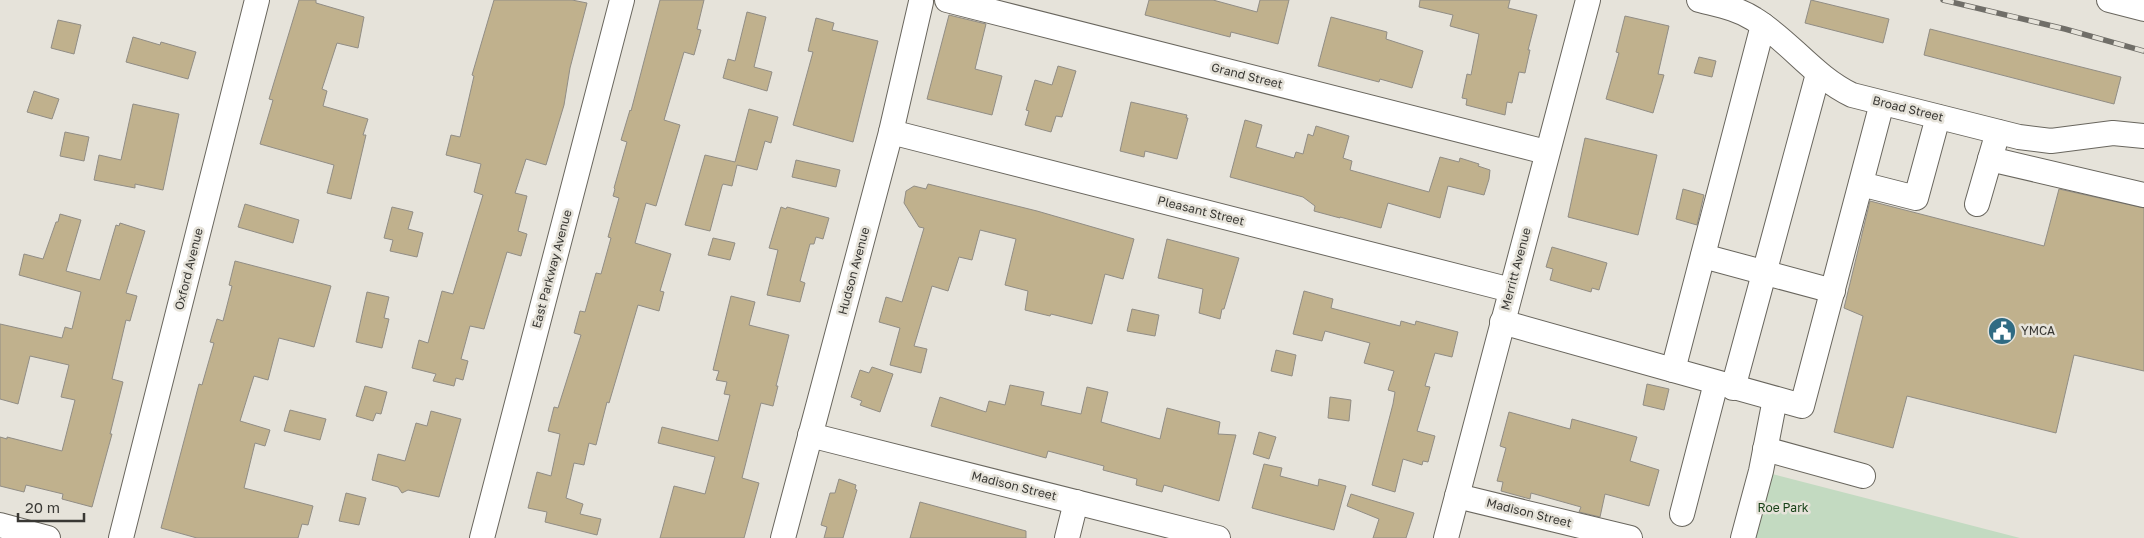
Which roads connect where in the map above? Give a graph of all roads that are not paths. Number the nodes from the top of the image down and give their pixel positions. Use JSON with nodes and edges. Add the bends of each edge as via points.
{"nodes":[{"id":1,"x":258,"y":0,"type":"edge"},
{"id":2,"x":622,"y":0,"type":"edge"},
{"id":3,"x":947,"y":0,"type":"edge"},
{"id":4,"x":1588,"y":0,"type":"edge"},
{"id":5,"x":1699,"y":0,"type":"edge"},
{"id":6,"x":920,"y":1,"type":"edge"},
{"id":7,"x":1763,"y":25,"type":"junction"},
{"id":8,"x":1818,"y":74,"type":"junction"},
{"id":9,"x":1882,"y":103,"type":"junction"},
{"id":10,"x":1938,"y":117,"type":"junction"},
{"id":11,"x":892,"y":132,"type":"junction"},
{"id":12,"x":1998,"y":132,"type":"junction"},
{"id":13,"x":2144,"y":136,"type":"edge"},
{"id":14,"x":1546,"y":152,"type":"junction"},
{"id":15,"x":1990,"y":160,"type":"junction"},
{"id":16,"x":1861,"y":184,"type":"junction"},
{"id":17,"x":2144,"y":195,"type":"edge"},
{"id":18,"x":1977,"y":204,"type":"dead end"},
{"id":19,"x":1703,"y":256,"type":"junction"},
{"id":20,"x":1764,"y":272,"type":"junction"},
{"id":21,"x":1511,"y":290,"type":"junction"},
{"id":22,"x":1833,"y":291,"type":"junction"},
{"id":23,"x":1502,"y":322,"type":"junction"},
{"id":24,"x":1673,"y":370,"type":"junction"},
{"id":25,"x":1724,"y":385,"type":"junction"},
{"id":26,"x":1776,"y":399,"type":"junction"},
{"id":27,"x":810,"y":435,"type":"junction"},
{"id":28,"x":1763,"y":460,"type":"junction"},
{"id":29,"x":1863,"y":476,"type":"dead end"},
{"id":30,"x":1457,"y":496,"type":"junction"},
{"id":31,"x":1076,"y":502,"type":"junction"},
{"id":32,"x":1682,"y":514,"type":"dead end"},
{"id":33,"x":0,"y":526,"type":"edge"},
{"id":34,"x":48,"y":538,"type":"edge"},
{"id":35,"x":121,"y":538,"type":"edge"},
{"id":36,"x":482,"y":538,"type":"edge"},
{"id":37,"x":783,"y":538,"type":"edge"},
{"id":38,"x":1067,"y":538,"type":"edge"},
{"id":39,"x":1218,"y":538,"type":"edge"},
{"id":40,"x":1446,"y":538,"type":"edge"},
{"id":41,"x":1630,"y":538,"type":"edge"},
{"id":42,"x":1743,"y":538,"type":"edge"}],
"edges":[{"from":1,"to":35,"type":"street","name":"Oxford Avenue"},
{"from":2,"to":36,"type":"street","name":"East Parkway Avenue"},
{"from":3,"to":14,"type":"street","name":"Grand Street"},
{"from":4,"to":14,"type":"street","name":"Merritt Avenue"},
{"from":5,"to":7,"type":"street","name":"Broad Street","via":[[1732,8]]},
{"from":6,"to":11,"type":"street","name":"Hudson Avenue"},
{"from":7,"to":8,"type":"street","name":"Broad Street"},
{"from":7,"to":19,"type":"street"},
{"from":8,"to":9,"type":"street","name":"Broad Street","via":[[1834,87]]},
{"from":8,"to":20,"type":"street"},
{"from":9,"to":10,"type":"street","name":"Broad Street"},
{"from":9,"to":16,"type":"street"},
{"from":10,"to":12,"type":"street","name":"Broad Street"},
{"from":10,"to":16,"type":"street","via":[[1916,198]]},
{"from":11,"to":21,"type":"street","name":"Pleasant Street"},
{"from":11,"to":27,"type":"street","name":"Hudson Avenue"},
{"from":12,"to":13,"type":"street","name":"Broad Street","via":[[2051,141],[2113,133]]},
{"from":12,"to":15,"type":"street"},
{"from":14,"to":21,"type":"street","name":"Merritt Avenue"},
{"from":15,"to":17,"type":"street"},
{"from":15,"to":18,"type":"street"},
{"from":16,"to":22,"type":"street"},
{"from":19,"to":20,"type":"street"},
{"from":19,"to":24,"type":"street"},
{"from":20,"to":22,"type":"street"},
{"from":20,"to":25,"type":"street"},
{"from":21,"to":23,"type":"street","name":"Merritt Avenue"},
{"from":22,"to":26,"type":"street","via":[[1802,406]]},
{"from":23,"to":24,"type":"street"},
{"from":23,"to":30,"type":"street","name":"Merritt Avenue"},
{"from":24,"to":25,"type":"street"},
{"from":25,"to":26,"type":"street"},
{"from":25,"to":32,"type":"street"},
{"from":26,"to":28,"type":"street"},
{"from":27,"to":31,"type":"street","name":"Madison Street"},
{"from":27,"to":37,"type":"street","name":"Hudson Avenue"},
{"from":28,"to":29,"type":"street"},
{"from":28,"to":42,"type":"street"},
{"from":30,"to":40,"type":"street","name":"Merritt Avenue"},
{"from":30,"to":41,"type":"street","name":"Madison Street"},
{"from":31,"to":38,"type":"street"},
{"from":31,"to":39,"type":"street","name":"Madison Street"},
{"from":33,"to":34,"type":"street"}]}
